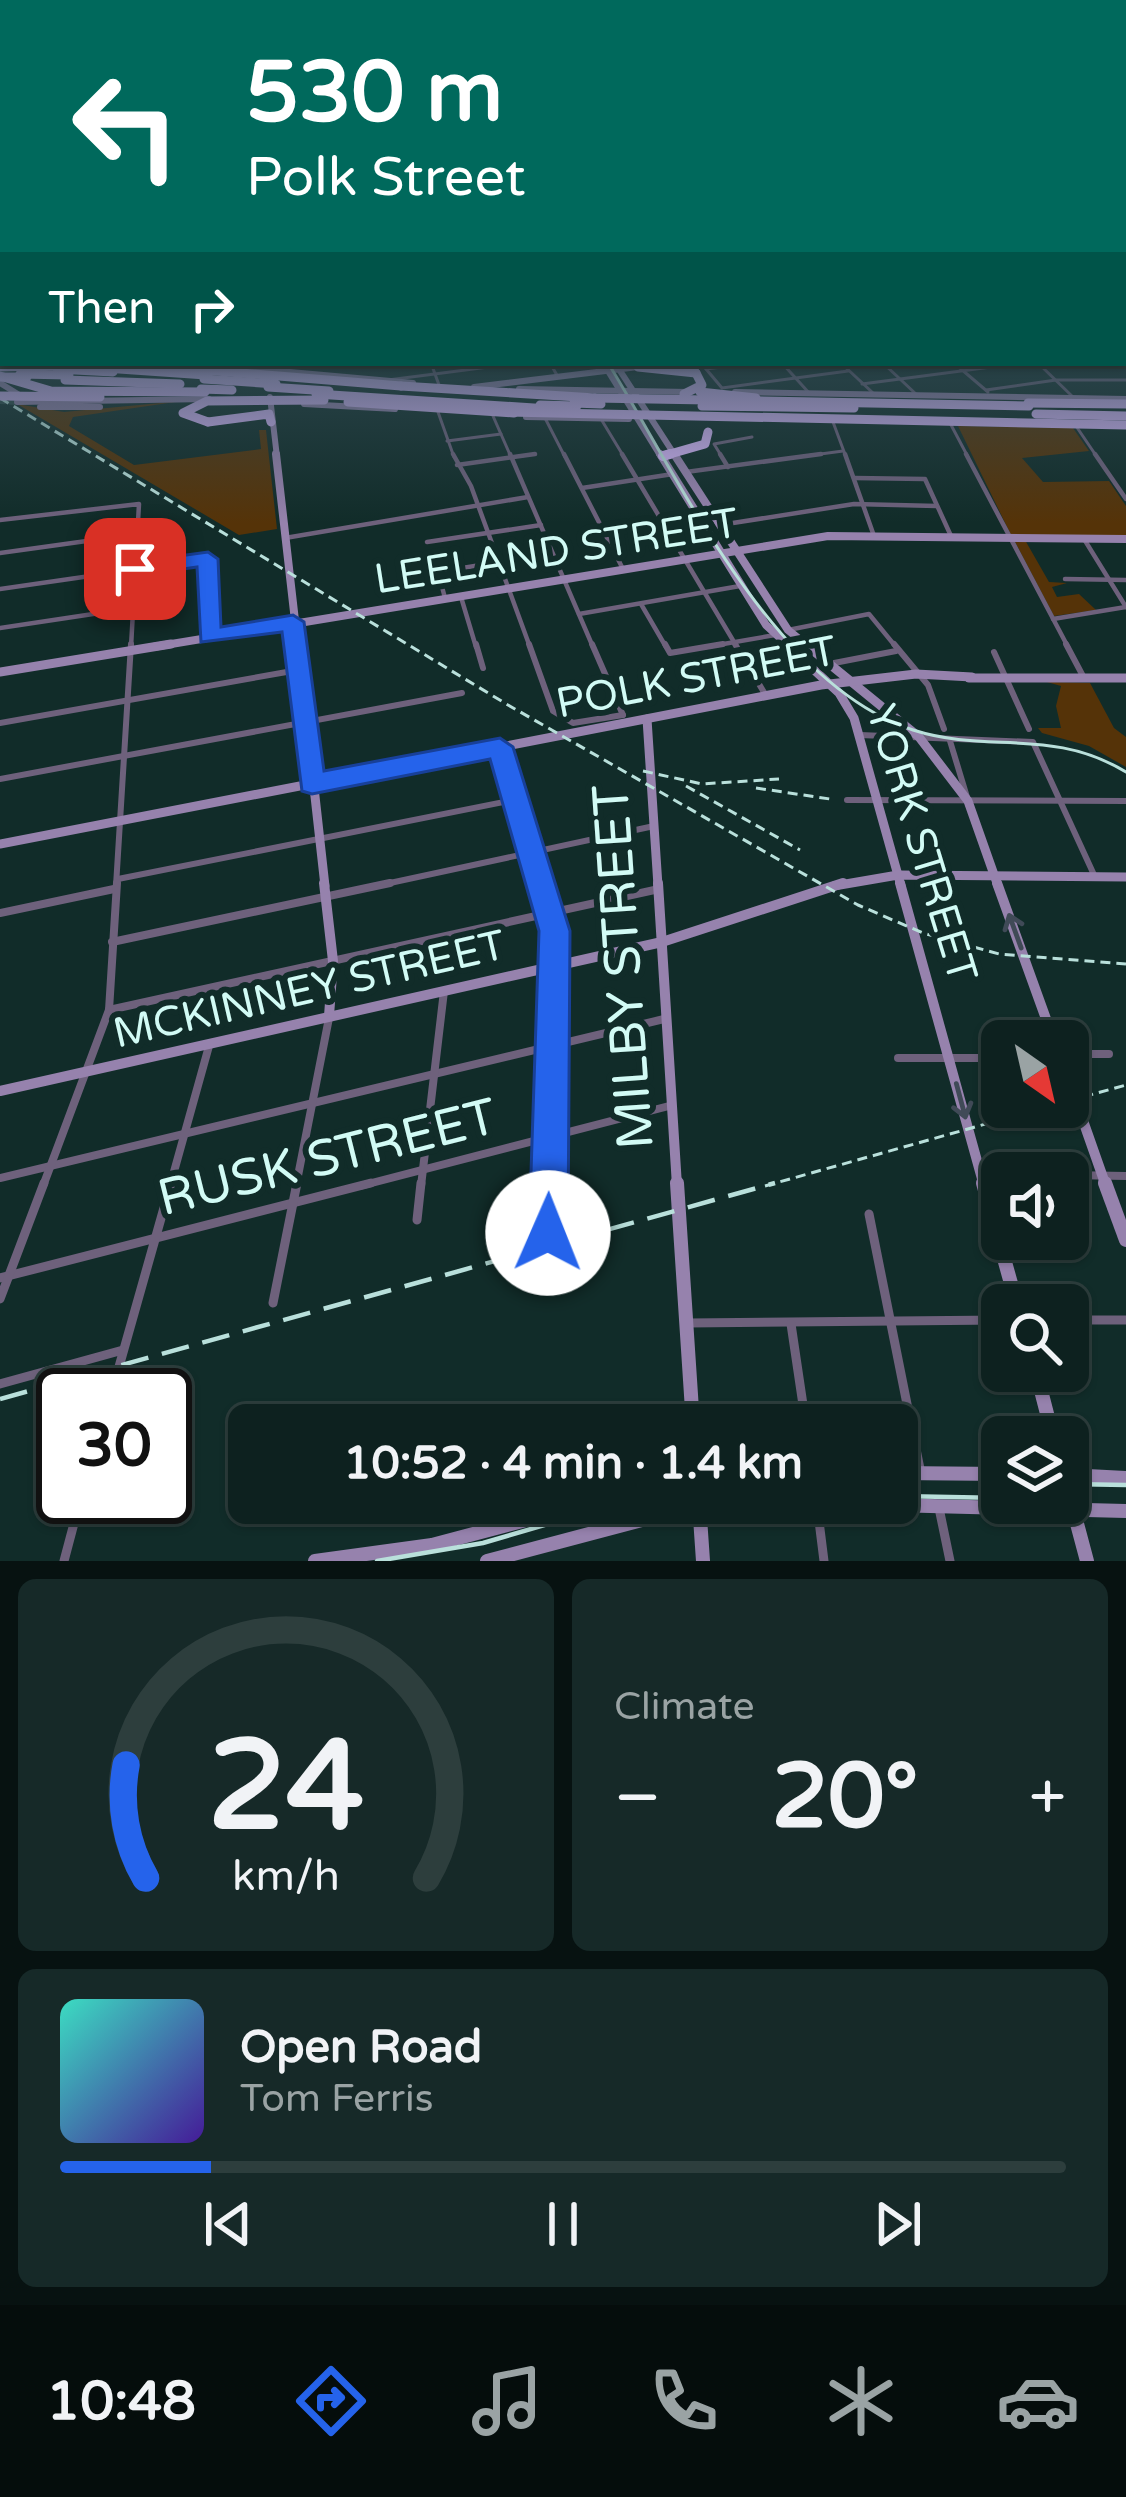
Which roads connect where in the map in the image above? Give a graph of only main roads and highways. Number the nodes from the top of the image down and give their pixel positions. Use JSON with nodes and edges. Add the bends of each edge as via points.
{"nodes":[{"id":1,"x":7,"y":377,"type":"edge"},
{"id":2,"x":22,"y":377,"type":"edge"},
{"id":3,"x":60,"y":377,"type":"edge"},
{"id":4,"x":145,"y":377,"type":"edge"},
{"id":5,"x":154,"y":377,"type":"edge"},
{"id":6,"x":247,"y":377,"type":"edge"},
{"id":7,"x":265,"y":377,"type":"edge"},
{"id":8,"x":278,"y":377,"type":"edge"},
{"id":9,"x":286,"y":377,"type":"edge"},
{"id":10,"x":350,"y":377,"type":"joint"},
{"id":11,"x":559,"y":377,"type":"edge"},
{"id":12,"x":612,"y":377,"type":"edge"},
{"id":13,"x":624,"y":377,"type":"edge"},
{"id":14,"x":702,"y":377,"type":"edge"},
{"id":15,"x":67,"y":378,"type":"junction"},
{"id":16,"x":166,"y":378,"type":"junction"},
{"id":17,"x":204,"y":385,"type":"junction"},
{"id":18,"x":504,"y":386,"type":"junction"},
{"id":19,"x":618,"y":387,"type":"junction"},
{"id":20,"x":632,"y":388,"type":"junction"},
{"id":21,"x":418,"y":389,"type":"junction"},
{"id":22,"x":656,"y":392,"type":"junction"},
{"id":23,"x":700,"y":392,"type":"junction"},
{"id":24,"x":597,"y":393,"type":"junction"},
{"id":25,"x":326,"y":394,"type":"junction"},
{"id":26,"x":0,"y":396,"type":"tunnel mouth"},
{"id":27,"x":184,"y":398,"type":"junction"},
{"id":28,"x":462,"y":398,"type":"junction"},
{"id":29,"x":914,"y":399,"type":"junction"},
{"id":30,"x":239,"y":401,"type":"junction"},
{"id":31,"x":290,"y":404,"type":"junction"},
{"id":32,"x":35,"y":405,"type":"dead end"},
{"id":33,"x":576,"y":406,"type":"junction"},
{"id":34,"x":356,"y":408,"type":"junction"},
{"id":35,"x":705,"y":409,"type":"junction"},
{"id":36,"x":269,"y":410,"type":"junction"},
{"id":37,"x":852,"y":410,"type":"junction"},
{"id":38,"x":1033,"y":410,"type":"junction"},
{"id":39,"x":492,"y":411,"type":"junction"},
{"id":40,"x":507,"y":412,"type":"junction"},
{"id":41,"x":1126,"y":414,"type":"edge"},
{"id":42,"x":236,"y":418,"type":"junction"},
{"id":43,"x":591,"y":418,"type":"junction"},
{"id":44,"x":830,"y":418,"type":"junction"},
{"id":45,"x":634,"y":419,"type":"junction"},
{"id":46,"x":651,"y":419,"type":"junction"},
{"id":47,"x":668,"y":419,"type":"junction"},
{"id":48,"x":694,"y":420,"type":"joint"},
{"id":49,"x":658,"y":429,"type":"junction"},
{"id":50,"x":666,"y":451,"type":"junction"},
{"id":51,"x":678,"y":474,"type":"junction"},
{"id":52,"x":1126,"y":539,"type":"edge"},
{"id":53,"x":735,"y":551,"type":"junction"},
{"id":54,"x":721,"y":554,"type":"junction"},
{"id":55,"x":293,"y":622,"type":"junction"},
{"id":56,"x":0,"y":672,"type":"edge"},
{"id":57,"x":867,"y":678,"type":"junction"},
{"id":58,"x":1126,"y":678,"type":"edge"},
{"id":59,"x":844,"y":681,"type":"junction"},
{"id":60,"x":828,"y":684,"type":"junction"},
{"id":61,"x":865,"y":695,"type":"junction"},
{"id":62,"x":848,"y":706,"type":"junction"},
{"id":63,"x":647,"y":719,"type":"junction"},
{"id":64,"x":312,"y":783,"type":"junction"},
{"id":65,"x":0,"y":844,"type":"edge"},
{"id":66,"x":898,"y":874,"type":"junction"},
{"id":67,"x":995,"y":876,"type":"junction"},
{"id":68,"x":1126,"y":877,"type":"edge"},
{"id":69,"x":662,"y":942,"type":"junction"},
{"id":70,"x":329,"y":1016,"type":"junction"},
{"id":71,"x":1046,"y":1020,"type":"edge"},
{"id":72,"x":0,"y":1091,"type":"edge"},
{"id":73,"x":1086,"y":1128,"type":"edge"},
{"id":74,"x":1126,"y":1240,"type":"edge"},
{"id":75,"x":1012,"y":1284,"type":"edge"},
{"id":76,"x":692,"y":1404,"type":"edge"},
{"id":77,"x":918,"y":1473,"type":"edge"},
{"id":78,"x":981,"y":1474,"type":"edge"},
{"id":79,"x":1089,"y":1476,"type":"edge"},
{"id":80,"x":1126,"y":1478,"type":"edge"},
{"id":81,"x":918,"y":1507,"type":"edge"},
{"id":82,"x":981,"y":1508,"type":"edge"},
{"id":83,"x":1089,"y":1510,"type":"edge"},
{"id":84,"x":1126,"y":1511,"type":"edge"},
{"id":85,"x":511,"y":1524,"type":"edge"},
{"id":86,"x":624,"y":1524,"type":"edge"},
{"id":87,"x":702,"y":1524,"type":"edge"},
{"id":88,"x":1077,"y":1524,"type":"edge"},
{"id":89,"x":315,"y":1561,"type":"edge"},
{"id":90,"x":487,"y":1561,"type":"edge"},
{"id":91,"x":703,"y":1561,"type":"edge"},
{"id":92,"x":1087,"y":1561,"type":"edge"}],
"edges":[{"from":1,"to":27,"type":"main road","via":[[21,400]]},
{"from":2,"to":17,"type":"highway","via":[[52,391]]},
{"from":3,"to":15,"type":"highway","bridge":true},
{"from":4,"to":17,"type":"highway"},
{"from":5,"to":16,"type":"highway"},
{"from":6,"to":30,"type":"main road","via":[[256,389]]},
{"from":7,"to":36,"type":"main road"},
{"from":8,"to":21,"type":"highway","bridge":true},
{"from":9,"to":31,"type":"main road"},
{"from":10,"to":18,"type":"main road"},
{"from":10,"to":28,"type":"highway"},
{"from":11,"to":18,"type":"main road"},
{"from":12,"to":19,"type":"main road"},
{"from":13,"to":20,"type":"main road"},
{"from":14,"to":24,"type":"highway","bridge":true,"via":[[690,393]]},
{"from":15,"to":16,"type":"highway"},
{"from":15,"to":17,"type":"highway"},
{"from":16,"to":17,"type":"highway"},
{"from":17,"to":21,"type":"highway","bridge":true},
{"from":17,"to":25,"type":"highway","bridge":true},
{"from":17,"to":26,"type":"highway","bridge":true,"via":[[100,397]]},
{"from":17,"to":36,"type":"highway","bridge":true},
{"from":18,"to":24,"type":"main road"},
{"from":19,"to":20,"type":"main road"},
{"from":19,"to":24,"type":"main road"},
{"from":19,"to":45,"type":"main road"},
{"from":20,"to":22,"type":"main road"},
{"from":20,"to":46,"type":"main road"},
{"from":21,"to":24,"type":"highway"},
{"from":22,"to":23,"type":"main road"},
{"from":22,"to":47,"type":"main road","via":[[645,398]]},
{"from":23,"to":29,"type":"main road"},
{"from":23,"to":37,"type":"highway"},
{"from":24,"to":29,"type":"highway","bridge":true},
{"from":24,"to":43,"type":"main road","via":[[616,395],[621,415]]},
{"from":25,"to":28,"type":"highway"},
{"from":25,"to":33,"type":"highway"},
{"from":25,"to":36,"type":"highway","bridge":true},
{"from":25,"to":39,"type":"highway"},
{"from":25,"to":40,"type":"highway","bridge":true},
{"from":25,"to":42,"type":"highway","bridge":true,"via":[[207,401],[183,413],[208,422]]},
{"from":27,"to":30,"type":"main road"},
{"from":27,"to":32,"type":"main road","via":[[65,411]]},
{"from":28,"to":33,"type":"highway"},
{"from":29,"to":38,"type":"highway","bridge":true},
{"from":29,"to":41,"type":"main road","via":[[1074,398]]},
{"from":30,"to":36,"type":"main road"},
{"from":30,"to":42,"type":"highway","via":[[258,410]]},
{"from":31,"to":34,"type":"main road"},
{"from":31,"to":36,"type":"main road"},
{"from":31,"to":36,"type":"main road"},
{"from":33,"to":35,"type":"highway","bridge":true},
{"from":33,"to":39,"type":"highway"},
{"from":34,"to":39,"type":"highway"},
{"from":34,"to":39,"type":"main road"},
{"from":35,"to":37,"type":"highway"},
{"from":35,"to":44,"type":"highway"},
{"from":36,"to":42,"type":"highway"},
{"from":36,"to":55,"type":"main road"},
{"from":37,"to":38,"type":"highway","bridge":true},
{"from":37,"to":44,"type":"highway"},
{"from":38,"to":41,"type":"highway"},
{"from":38,"to":41,"type":"highway"},
{"from":38,"to":41,"type":"highway"},
{"from":39,"to":43,"type":"main road"},
{"from":40,"to":41,"type":"highway","bridge":true},
{"from":40,"to":50,"type":"highway","bridge":true,"via":[[676,421],[708,431],[709,441],[691,450]]},
{"from":41,"to":44,"type":"main road","via":[[1076,426]]},
{"from":43,"to":45,"type":"main road"},
{"from":44,"to":48,"type":"highway"},
{"from":45,"to":46,"type":"main road"},
{"from":45,"to":50,"type":"main road"},
{"from":46,"to":47,"type":"main road"},
{"from":46,"to":49,"type":"main road"},
{"from":47,"to":48,"type":"main road"},
{"from":47,"to":49,"type":"main road"},
{"from":49,"to":50,"type":"main road"},
{"from":50,"to":51,"type":"main road"},
{"from":51,"to":53,"type":"main road"},
{"from":51,"to":54,"type":"main road","name":"YORK STREET"},
{"from":52,"to":53,"type":"main road","name":"LEELAND STREET","via":[[828,536]]},
{"from":53,"to":54,"type":"main road","name":"LEELAND STREET"},
{"from":53,"to":59,"type":"main road","via":[[788,630]]},
{"from":54,"to":55,"type":"main road","name":"LEELAND STREET"},
{"from":54,"to":60,"type":"main road","name":"YORK STREET","via":[[776,635]]},
{"from":55,"to":56,"type":"main road","name":"LEELAND STREET"},
{"from":55,"to":64,"type":"main road"},
{"from":57,"to":58,"type":"main road","name":"POLK STREET"},
{"from":57,"to":59,"type":"main road","name":"POLK STREET"},
{"from":57,"to":61,"type":"main road"},
{"from":59,"to":60,"type":"main road","name":"POLK STREET"},
{"from":59,"to":61,"type":"main road"},
{"from":59,"to":62,"type":"main road"},
{"from":60,"to":62,"type":"main road","name":"YORK STREET"},
{"from":60,"to":63,"type":"main road","name":"POLK STREET"},
{"from":61,"to":67,"type":"main road","via":[[919,736],[968,801]]},
{"from":62,"to":66,"type":"main road","name":"YORK STREET"},
{"from":63,"to":64,"type":"main road","name":"POLK STREET"},
{"from":63,"to":69,"type":"main road","name":"MILBY STREET"},
{"from":64,"to":65,"type":"main road","name":"POLK STREET"},
{"from":64,"to":70,"type":"main road","via":[[333,961]]},
{"from":66,"to":67,"type":"main road","name":"MCKINNEY STREET"},
{"from":66,"to":69,"type":"main road","name":"MCKINNEY STREET","via":[[854,879]]},
{"from":66,"to":75,"type":"main road","name":"YORK STREET","one_way":true},
{"from":67,"to":68,"type":"main road","name":"MCKINNEY STREET"},
{"from":71,"to":67,"type":"main road","one_way":true},
{"from":69,"to":70,"type":"main road","name":"MCKINNEY STREET"},
{"from":69,"to":76,"type":"main road","name":"MILBY STREET"},
{"from":70,"to":72,"type":"main road","name":"MCKINNEY STREET"},
{"from":73,"to":74,"type":"main road"},
{"from":77,"to":78,"type":"main road"},
{"from":79,"to":80,"type":"main road"},
{"from":81,"to":82,"type":"main road"},
{"from":83,"to":84,"type":"main road"},
{"from":85,"to":89,"type":"main road"},
{"from":86,"to":90,"type":"main road"},
{"from":87,"to":91,"type":"main road"},
{"from":88,"to":92,"type":"main road"}]}
